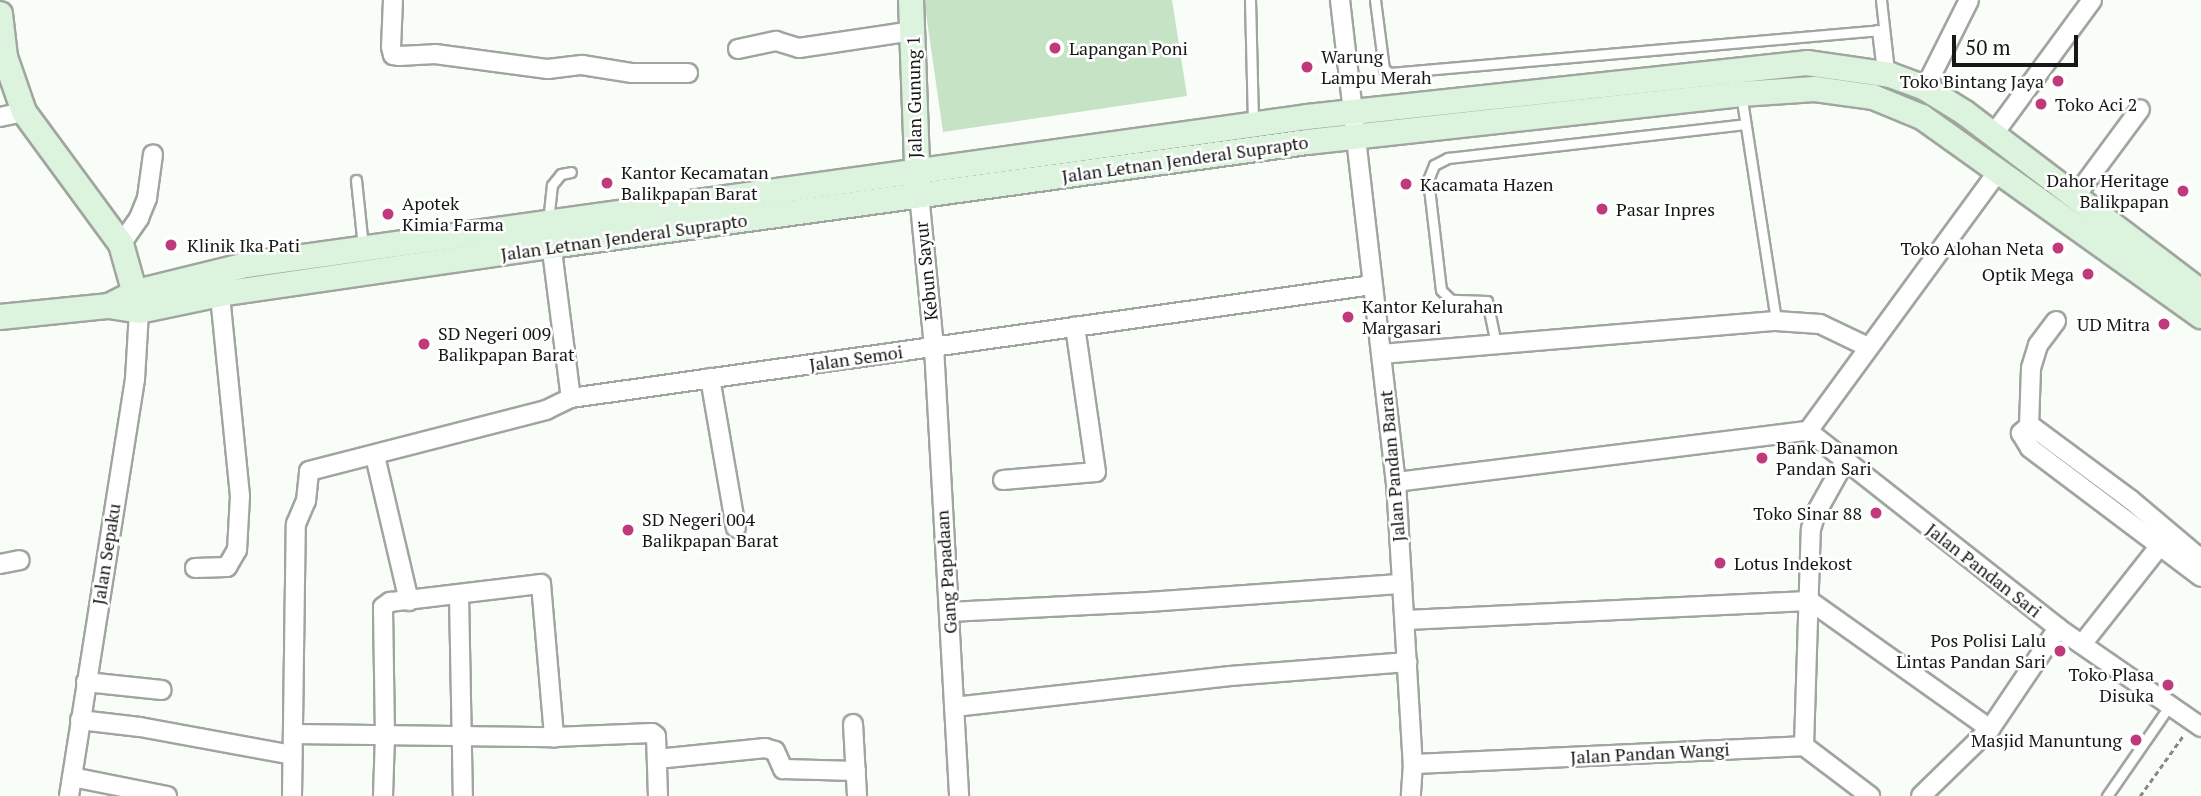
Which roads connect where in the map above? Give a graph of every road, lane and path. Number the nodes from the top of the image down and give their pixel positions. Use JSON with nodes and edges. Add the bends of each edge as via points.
{"nodes":[{"id":1,"x":2,"y":0,"type":"edge"},
{"id":2,"x":393,"y":0,"type":"edge"},
{"id":3,"x":911,"y":0,"type":"edge"},
{"id":4,"x":1250,"y":0,"type":"edge"},
{"id":5,"x":1340,"y":0,"type":"edge"},
{"id":6,"x":1375,"y":0,"type":"edge"},
{"id":7,"x":1881,"y":0,"type":"edge"},
{"id":8,"x":1969,"y":0,"type":"edge"},
{"id":9,"x":2092,"y":0,"type":"edge"},
{"id":10,"x":0,"y":9,"type":"edge"},
{"id":11,"x":0,"y":15,"type":"edge"},
{"id":12,"x":913,"y":31,"type":"junction"},
{"id":13,"x":1881,"y":31,"type":"junction"},
{"id":14,"x":738,"y":49,"type":"dead end"},
{"id":15,"x":688,"y":72,"type":"dead end"},
{"id":16,"x":1886,"y":74,"type":"junction"},
{"id":17,"x":1925,"y":88,"type":"junction"},
{"id":18,"x":1741,"y":94,"type":"junction"},
{"id":19,"x":2140,"y":109,"type":"dead end"},
{"id":20,"x":12,"y":115,"type":"edge"},
{"id":21,"x":1745,"y":124,"type":"junction"},
{"id":22,"x":1253,"y":125,"type":"junction"},
{"id":23,"x":1354,"y":125,"type":"junction"},
{"id":24,"x":1993,"y":135,"type":"junction"},
{"id":25,"x":153,"y":154,"type":"dead end"},
{"id":26,"x":1999,"y":170,"type":"junction"},
{"id":27,"x":570,"y":172,"type":"dead end"},
{"id":28,"x":356,"y":180,"type":"dead end"},
{"id":29,"x":917,"y":183,"type":"junction"},
{"id":30,"x":2075,"y":197,"type":"junction"},
{"id":31,"x":550,"y":235,"type":"junction"},
{"id":32,"x":121,"y":244,"type":"junction"},
{"id":33,"x":363,"y":248,"type":"junction"},
{"id":34,"x":1372,"y":285,"type":"junction"},
{"id":35,"x":2201,"y":292,"type":"edge"},
{"id":36,"x":220,"y":294,"type":"junction"},
{"id":37,"x":138,"y":301,"type":"junction"},
{"id":38,"x":2201,"y":316,"type":"edge"},
{"id":39,"x":0,"y":317,"type":"edge"},
{"id":40,"x":1776,"y":321,"type":"junction"},
{"id":41,"x":2056,"y":321,"type":"dead end"},
{"id":42,"x":1075,"y":327,"type":"junction"},
{"id":43,"x":1496,"y":344,"type":"junction"},
{"id":44,"x":934,"y":347,"type":"junction"},
{"id":45,"x":1868,"y":347,"type":"junction"},
{"id":46,"x":1381,"y":354,"type":"junction"},
{"id":47,"x":710,"y":378,"type":"junction"},
{"id":48,"x":571,"y":398,"type":"junction"},
{"id":49,"x":1808,"y":430,"type":"junction"},
{"id":50,"x":374,"y":456,"type":"junction"},
{"id":51,"x":1845,"y":461,"type":"junction"},
{"id":52,"x":1003,"y":480,"type":"dead end"},
{"id":53,"x":1396,"y":482,"type":"junction"},
{"id":54,"x":736,"y":528,"type":"dead end"},
{"id":55,"x":2165,"y":539,"type":"junction"},
{"id":56,"x":2201,"y":559,"type":"edge"},
{"id":57,"x":20,"y":560,"type":"dead end"},
{"id":58,"x":0,"y":564,"type":"edge"},
{"id":59,"x":195,"y":568,"type":"dead end"},
{"id":60,"x":2201,"y":577,"type":"edge"},
{"id":61,"x":1402,"y":584,"type":"junction"},
{"id":62,"x":458,"y":595,"type":"junction"},
{"id":63,"x":409,"y":601,"type":"junction"},
{"id":64,"x":1810,"y":601,"type":"junction"},
{"id":65,"x":948,"y":612,"type":"junction"},
{"id":66,"x":1405,"y":620,"type":"junction"},
{"id":67,"x":2057,"y":628,"type":"junction"},
{"id":68,"x":2083,"y":643,"type":"junction"},
{"id":69,"x":1407,"y":662,"type":"junction"},
{"id":70,"x":86,"y":682,"type":"junction"},
{"id":71,"x":162,"y":690,"type":"dead end"},
{"id":72,"x":2170,"y":705,"type":"junction"},
{"id":73,"x":954,"y":707,"type":"junction"},
{"id":74,"x":80,"y":720,"type":"junction"},
{"id":75,"x":853,"y":724,"type":"dead end"},
{"id":76,"x":2197,"y":724,"type":"edge"},
{"id":77,"x":1990,"y":729,"type":"junction"},
{"id":78,"x":293,"y":734,"type":"junction"},
{"id":79,"x":385,"y":736,"type":"junction"},
{"id":80,"x":462,"y":736,"type":"junction"},
{"id":81,"x":554,"y":737,"type":"junction"},
{"id":82,"x":1804,"y":746,"type":"junction"},
{"id":83,"x":292,"y":755,"type":"junction"},
{"id":84,"x":657,"y":759,"type":"junction"},
{"id":85,"x":1413,"y":764,"type":"junction"},
{"id":86,"x":856,"y":771,"type":"junction"},
{"id":87,"x":72,"y":776,"type":"junction"},
{"id":88,"x":69,"y":796,"type":"edge"},
{"id":89,"x":167,"y":796,"type":"edge"},
{"id":90,"x":292,"y":796,"type":"edge"},
{"id":91,"x":383,"y":796,"type":"edge"},
{"id":92,"x":463,"y":796,"type":"edge"},
{"id":93,"x":658,"y":796,"type":"edge"},
{"id":94,"x":857,"y":796,"type":"edge"},
{"id":95,"x":959,"y":796,"type":"edge"},
{"id":96,"x":1411,"y":796,"type":"edge"},
{"id":97,"x":1870,"y":796,"type":"edge"},
{"id":98,"x":1921,"y":796,"type":"edge"},
{"id":99,"x":2107,"y":796,"type":"edge"},
{"id":100,"x":2140,"y":796,"type":"edge"}],
"edges":[{"from":1,"to":10,"type":"main road"},
{"from":2,"to":15,"type":"street","via":[[393,55],[435,54],[548,69],[582,65],[632,73]]},
{"from":3,"to":12,"type":"main road","name":"Jalan Gunung 1"},
{"from":4,"to":22,"type":"lane"},
{"from":5,"to":23,"type":"street","name":"Jalan Pandan Barat"},
{"from":6,"to":13,"type":"lane","via":[[1384,69],[1390,73]]},
{"from":7,"to":13,"type":"lane"},
{"from":8,"to":17,"type":"street"},
{"from":9,"to":24,"type":"street"},
{"from":11,"to":20,"type":"main road"},
{"from":12,"to":14,"type":"street","via":[[799,48],[776,41]]},
{"from":12,"to":29,"type":"main road","name":"Jalan Gunung 1"},
{"from":13,"to":16,"type":"lane"},
{"from":16,"to":17,"type":"main road"},
{"from":16,"to":23,"type":"main road","via":[[1807,63],[1406,108]]},
{"from":17,"to":24,"type":"main road"},
{"from":18,"to":21,"type":"lane"},
{"from":18,"to":23,"type":"main road","name":"Jalan Letnan Jenderal Suprapto"},
{"from":18,"to":26,"type":"main road","name":"Jalan Letnan Jenderal Suprapto","via":[[1815,89],[1873,97],[1922,117]]},
{"from":19,"to":30,"type":"street"},
{"from":20,"to":32,"type":"main road"},
{"from":21,"to":40,"type":"lane"},
{"from":21,"to":43,"type":"lane","via":[[1448,158],[1434,166],[1429,180],[1441,290],[1451,300],[1487,301]]},
{"from":22,"to":23,"type":"main road","name":"Jalan Letnan Jenderal Suprapto","via":[[1307,117]]},
{"from":22,"to":29,"type":"main road","name":"Jalan Letnan Jenderal Suprapto"},
{"from":23,"to":29,"type":"main road","name":"Jalan Letnan Jenderal Suprapto"},
{"from":23,"to":34,"type":"street","name":"Jalan Pandan Barat"},
{"from":24,"to":30,"type":"main road"},
{"from":25,"to":32,"type":"street","via":[[139,218]]},
{"from":26,"to":38,"type":"main road","name":"Jalan Letnan Jenderal Suprapto"},
{"from":26,"to":45,"type":"street"},
{"from":27,"to":31,"type":"lane","via":[[561,174],[552,185]]},
{"from":28,"to":33,"type":"lane"},
{"from":29,"to":31,"type":"main road","name":"Jalan Letnan Jenderal Suprapto"},
{"from":29,"to":44,"type":"street","name":"Kebun Sayur"},
{"from":30,"to":35,"type":"main road"},
{"from":31,"to":33,"type":"main road","name":"Jalan Letnan Jenderal Suprapto"},
{"from":31,"to":36,"type":"main road","name":"Jalan Letnan Jenderal Suprapto"},
{"from":31,"to":48,"type":"street"},
{"from":32,"to":37,"type":"main road"},
{"from":33,"to":37,"type":"main road","name":"Jalan Letnan Jenderal Suprapto","via":[[246,265]]},
{"from":34,"to":42,"type":"street","name":"Jalan Semoi"},
{"from":34,"to":46,"type":"street","name":"Jalan Pandan Barat"},
{"from":36,"to":37,"type":"main road","name":"Jalan Letnan Jenderal Suprapto"},
{"from":36,"to":59,"type":"street","via":[[240,496],[237,550],[227,567]]},
{"from":37,"to":39,"type":"main road","name":"Jalan Letnan Jenderal Suprapto"},
{"from":37,"to":70,"type":"street","name":"Jalan Sepaku","via":[[135,379]]},
{"from":40,"to":43,"type":"street"},
{"from":40,"to":45,"type":"street","via":[[1820,324]]},
{"from":41,"to":55,"type":"street","via":[[2038,345],[2031,368],[2029,426],[2131,500]]},
{"from":42,"to":44,"type":"street","name":"Jalan Semoi"},
{"from":42,"to":52,"type":"street","via":[[1096,472]]},
{"from":43,"to":46,"type":"street"},
{"from":44,"to":47,"type":"street","name":"Jalan Semoi"},
{"from":44,"to":65,"type":"street","name":"Gang Papadaan"},
{"from":45,"to":49,"type":"street"},
{"from":46,"to":53,"type":"street","name":"Jalan Pandan Barat"},
{"from":47,"to":48,"type":"street","name":"Jalan Semoi"},
{"from":47,"to":54,"type":"street"},
{"from":48,"to":50,"type":"street","name":"Jalan Semoi","via":[[546,410]]},
{"from":49,"to":51,"type":"street","name":"Jalan Pandan Sari"},
{"from":49,"to":53,"type":"street"},
{"from":50,"to":63,"type":"street"},
{"from":50,"to":78,"type":"street","name":"Jalan Semoi","via":[[309,471],[302,515],[296,524]]},
{"from":51,"to":64,"type":"street","via":[[1813,521]]},
{"from":51,"to":67,"type":"street","name":"Jalan Pandan Sari"},
{"from":53,"to":61,"type":"street","name":"Jalan Pandan Barat"},
{"from":55,"to":56,"type":"street"},
{"from":55,"to":60,"type":"street"},
{"from":55,"to":68,"type":"street"},
{"from":57,"to":58,"type":"street"},
{"from":61,"to":65,"type":"street"},
{"from":61,"to":66,"type":"street","name":"Jalan Pandan Barat"},
{"from":62,"to":63,"type":"street"},
{"from":62,"to":80,"type":"street"},
{"from":62,"to":81,"type":"street","via":[[541,584]]},
{"from":63,"to":79,"type":"street","via":[[383,607]]},
{"from":64,"to":66,"type":"street"},
{"from":64,"to":77,"type":"street"},
{"from":64,"to":82,"type":"street"},
{"from":65,"to":73,"type":"street","name":"Gang Papadaan"},
{"from":66,"to":69,"type":"street","name":"Jalan Pandan Barat"},
{"from":67,"to":68,"type":"street","name":"Jalan Pandan Sari"},
{"from":67,"to":77,"type":"street"},
{"from":68,"to":72,"type":"street","name":"Jalan Pandan Sari"},
{"from":69,"to":73,"type":"street","via":[[1230,676]]},
{"from":69,"to":85,"type":"street","name":"Jalan Pandan Barat"},
{"from":70,"to":71,"type":"street"},
{"from":70,"to":74,"type":"street","name":"Jalan Sepaku"},
{"from":72,"to":76,"type":"street","name":"Jalan Pandan Sari"},
{"from":72,"to":99,"type":"lane"},
{"from":73,"to":95,"type":"street","name":"Gang Papadaan"},
{"from":74,"to":83,"type":"street"},
{"from":74,"to":87,"type":"street","name":"Jalan Sepaku"},
{"from":75,"to":86,"type":"street"},
{"from":76,"to":100,"type":"path"},
{"from":77,"to":98,"type":"street"},
{"from":78,"to":79,"type":"street"},
{"from":78,"to":83,"type":"street"},
{"from":79,"to":80,"type":"street"},
{"from":79,"to":91,"type":"street"},
{"from":80,"to":81,"type":"street"},
{"from":80,"to":92,"type":"street"},
{"from":81,"to":84,"type":"street","via":[[652,733]]},
{"from":82,"to":85,"type":"street","name":"Jalan Pandan Wangi"},
{"from":82,"to":97,"type":"street"},
{"from":83,"to":90,"type":"street"},
{"from":84,"to":86,"type":"street","via":[[765,748],[775,751],[783,769]]},
{"from":84,"to":93,"type":"street"},
{"from":85,"to":96,"type":"street","name":"Jalan Pandan Barat"},
{"from":86,"to":94,"type":"street"},
{"from":87,"to":88,"type":"street","name":"Jalan Sepaku"},
{"from":87,"to":89,"type":"street"}]}
